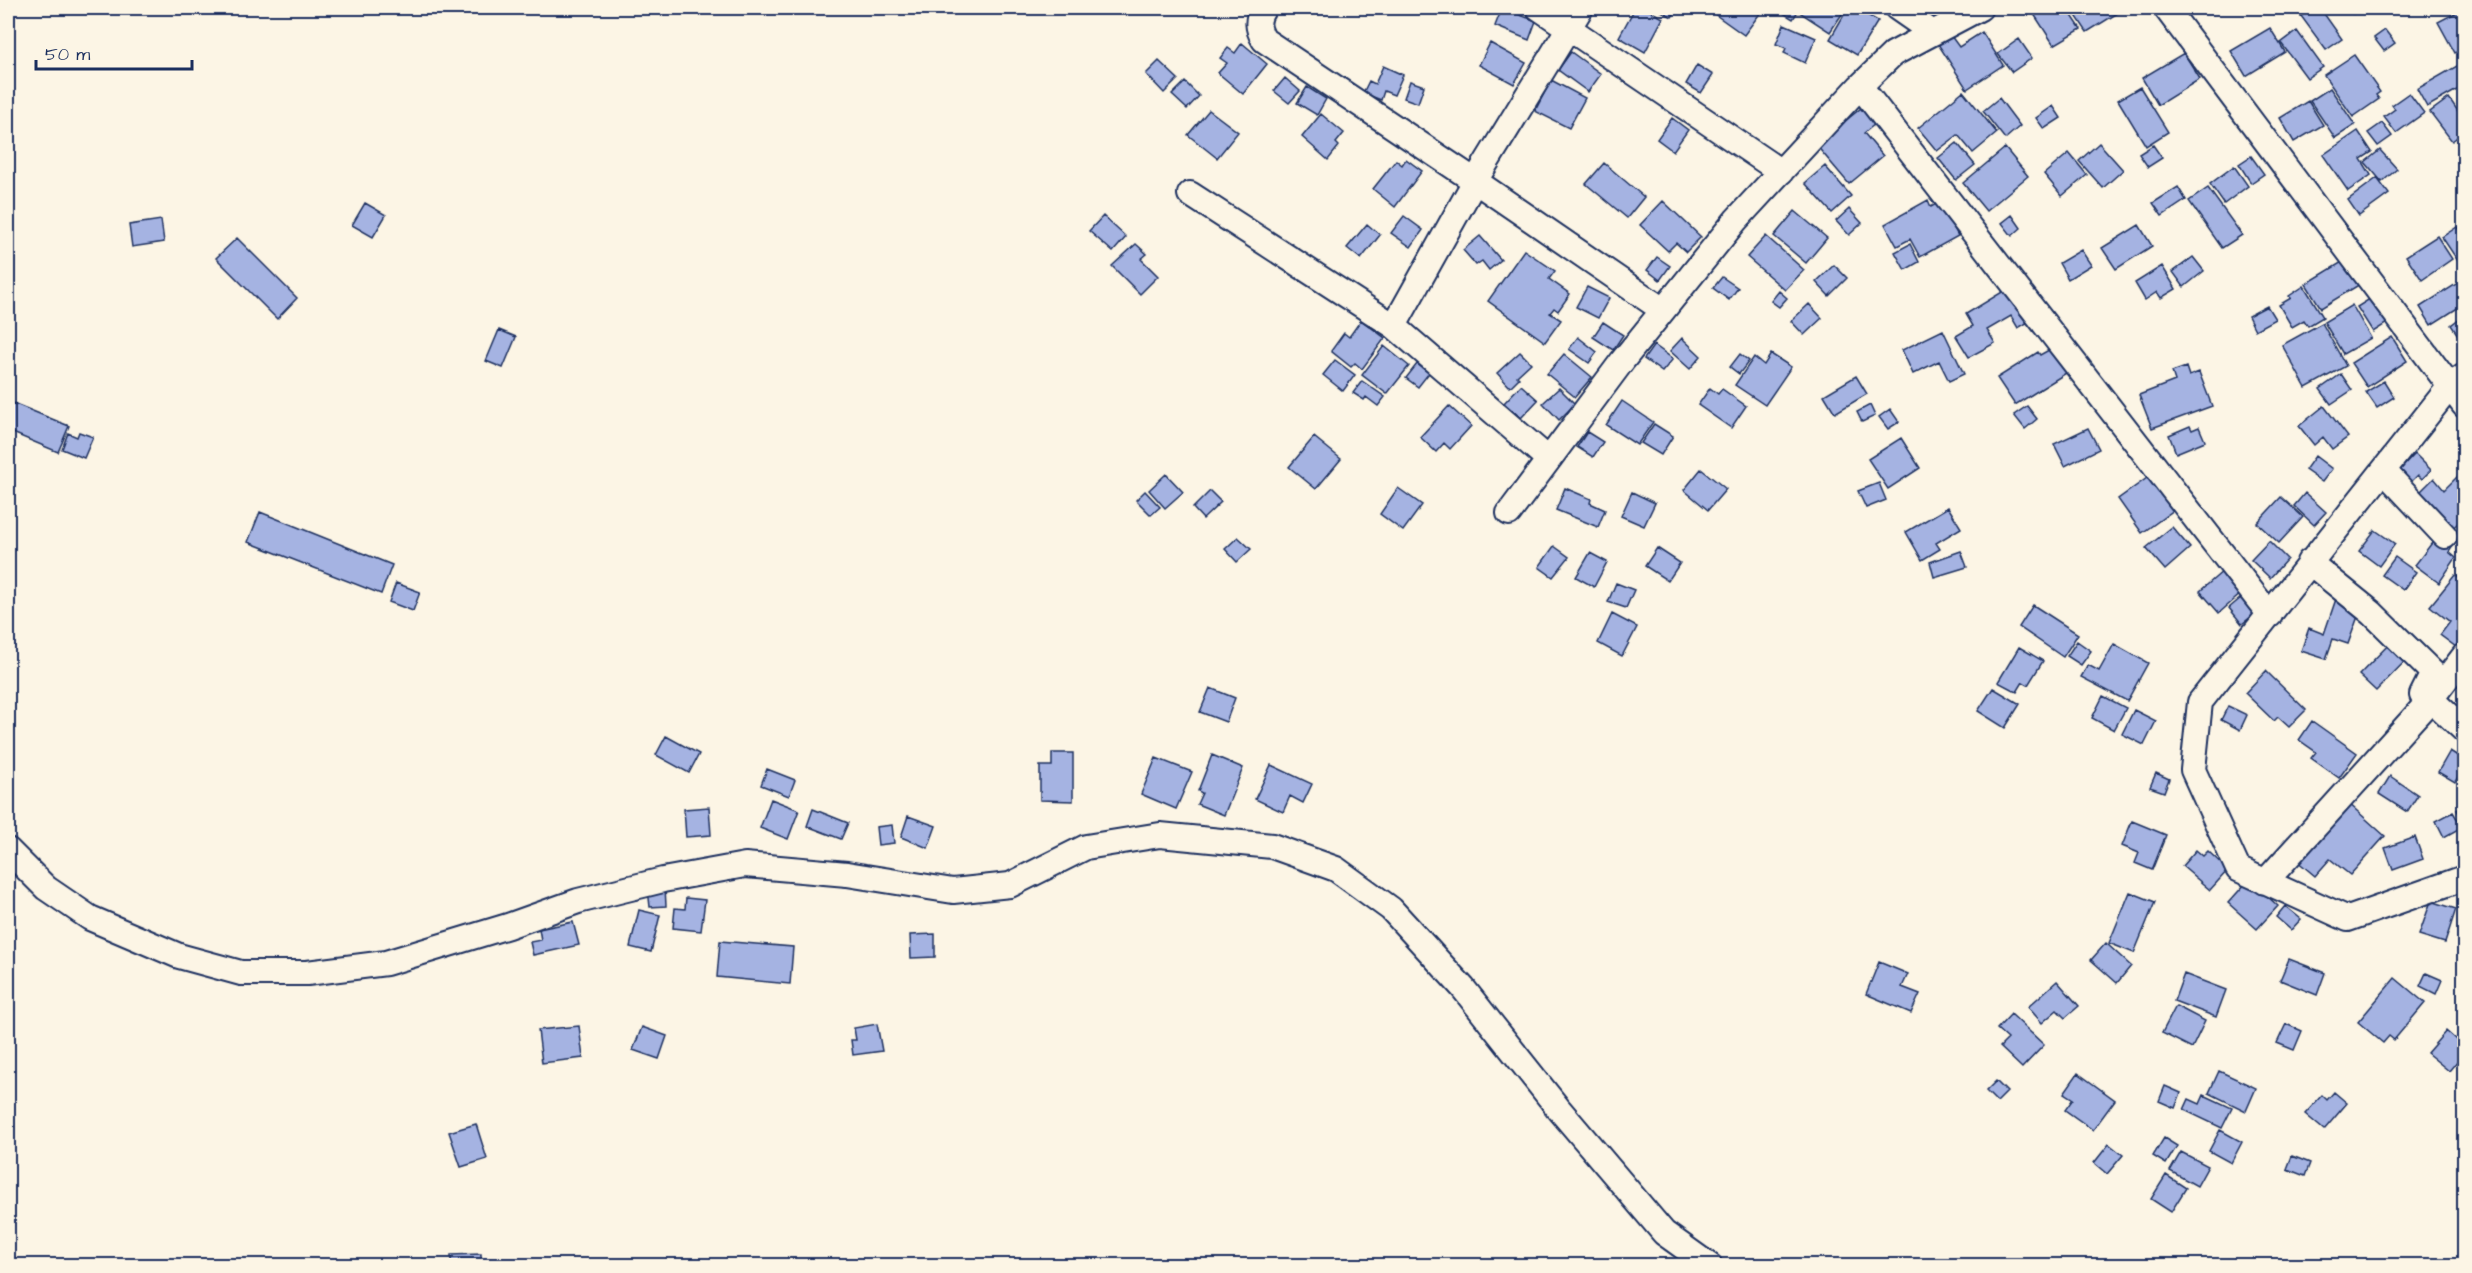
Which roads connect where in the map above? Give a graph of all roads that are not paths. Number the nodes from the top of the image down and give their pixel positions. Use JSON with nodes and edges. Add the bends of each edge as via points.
{"nodes":[{"id":1,"x":1264,"y":8,"type":"edge"},
{"id":2,"x":1539,"y":8,"type":"edge"},
{"id":3,"x":1897,"y":8,"type":"edge"},
{"id":4,"x":1980,"y":8,"type":"edge"},
{"id":5,"x":2166,"y":8,"type":"edge"},
{"id":6,"x":1575,"y":17,"type":"edge"},
{"id":7,"x":1933,"y":33,"type":"junction"},
{"id":8,"x":1860,"y":86,"type":"junction"},
{"id":9,"x":1781,"y":172,"type":"junction"},
{"id":10,"x":1475,"y":181,"type":"junction"},
{"id":11,"x":1190,"y":194,"type":"dead end"},
{"id":12,"x":1663,"y":310,"type":"junction"},
{"id":13,"x":1394,"y":326,"type":"junction"},
{"id":14,"x":2460,"y":388,"type":"edge"},
{"id":15,"x":1548,"y":459,"type":"junction"},
{"id":16,"x":2384,"y":471,"type":"junction"},
{"id":17,"x":1509,"y":513,"type":"dead end"},
{"id":18,"x":2445,"y":536,"type":"dead end"},
{"id":19,"x":2309,"y":562,"type":"junction"},
{"id":20,"x":2270,"y":615,"type":"junction"},
{"id":21,"x":2464,"y":656,"type":"edge"},
{"id":22,"x":2432,"y":699,"type":"junction"},
{"id":23,"x":2464,"y":730,"type":"edge"},
{"id":24,"x":8,"y":850,"type":"edge"},
{"id":25,"x":2464,"y":878,"type":"edge"},
{"id":26,"x":2265,"y":882,"type":"junction"},
{"id":27,"x":1710,"y":1266,"type":"edge"}],
"edges":[{"from":1,"to":10,"type":"street","via":[[1257,28],[1264,40]]},
{"from":2,"to":6,"type":"street"},
{"from":3,"to":7,"type":"street"},
{"from":4,"to":7,"type":"street"},
{"from":5,"to":14,"type":"street"},
{"from":6,"to":9,"type":"street"},
{"from":6,"to":10,"type":"street"},
{"from":7,"to":8,"type":"street","via":[[1893,54]]},
{"from":8,"to":9,"type":"street"},
{"from":8,"to":20,"type":"street"},
{"from":9,"to":12,"type":"street","via":[[1736,220]]},
{"from":10,"to":12,"type":"street"},
{"from":10,"to":13,"type":"street"},
{"from":11,"to":13,"type":"street"},
{"from":12,"to":15,"type":"street"},
{"from":13,"to":15,"type":"street"},
{"from":14,"to":16,"type":"street"},
{"from":15,"to":17,"type":"street"},
{"from":16,"to":18,"type":"street"},
{"from":16,"to":19,"type":"street"},
{"from":19,"to":20,"type":"street"},
{"from":19,"to":22,"type":"street","via":[[2372,614],[2433,674],[2422,695]]},
{"from":20,"to":26,"type":"street","via":[[2200,702],[2193,770],[2238,869]]},
{"from":21,"to":22,"type":"street"},
{"from":22,"to":23,"type":"street"},
{"from":22,"to":26,"type":"street"},
{"from":24,"to":27,"type":"street","via":[[46,888],[90,918],[179,956],[240,973],[307,973],[386,963],[578,901],[746,865],[847,874],[953,891],[1010,885],[1086,847],[1160,835],[1272,846],[1336,869],[1391,909],[1463,988],[1664,1233]]},
{"from":25,"to":26,"type":"street","via":[[2348,919]]}]}
